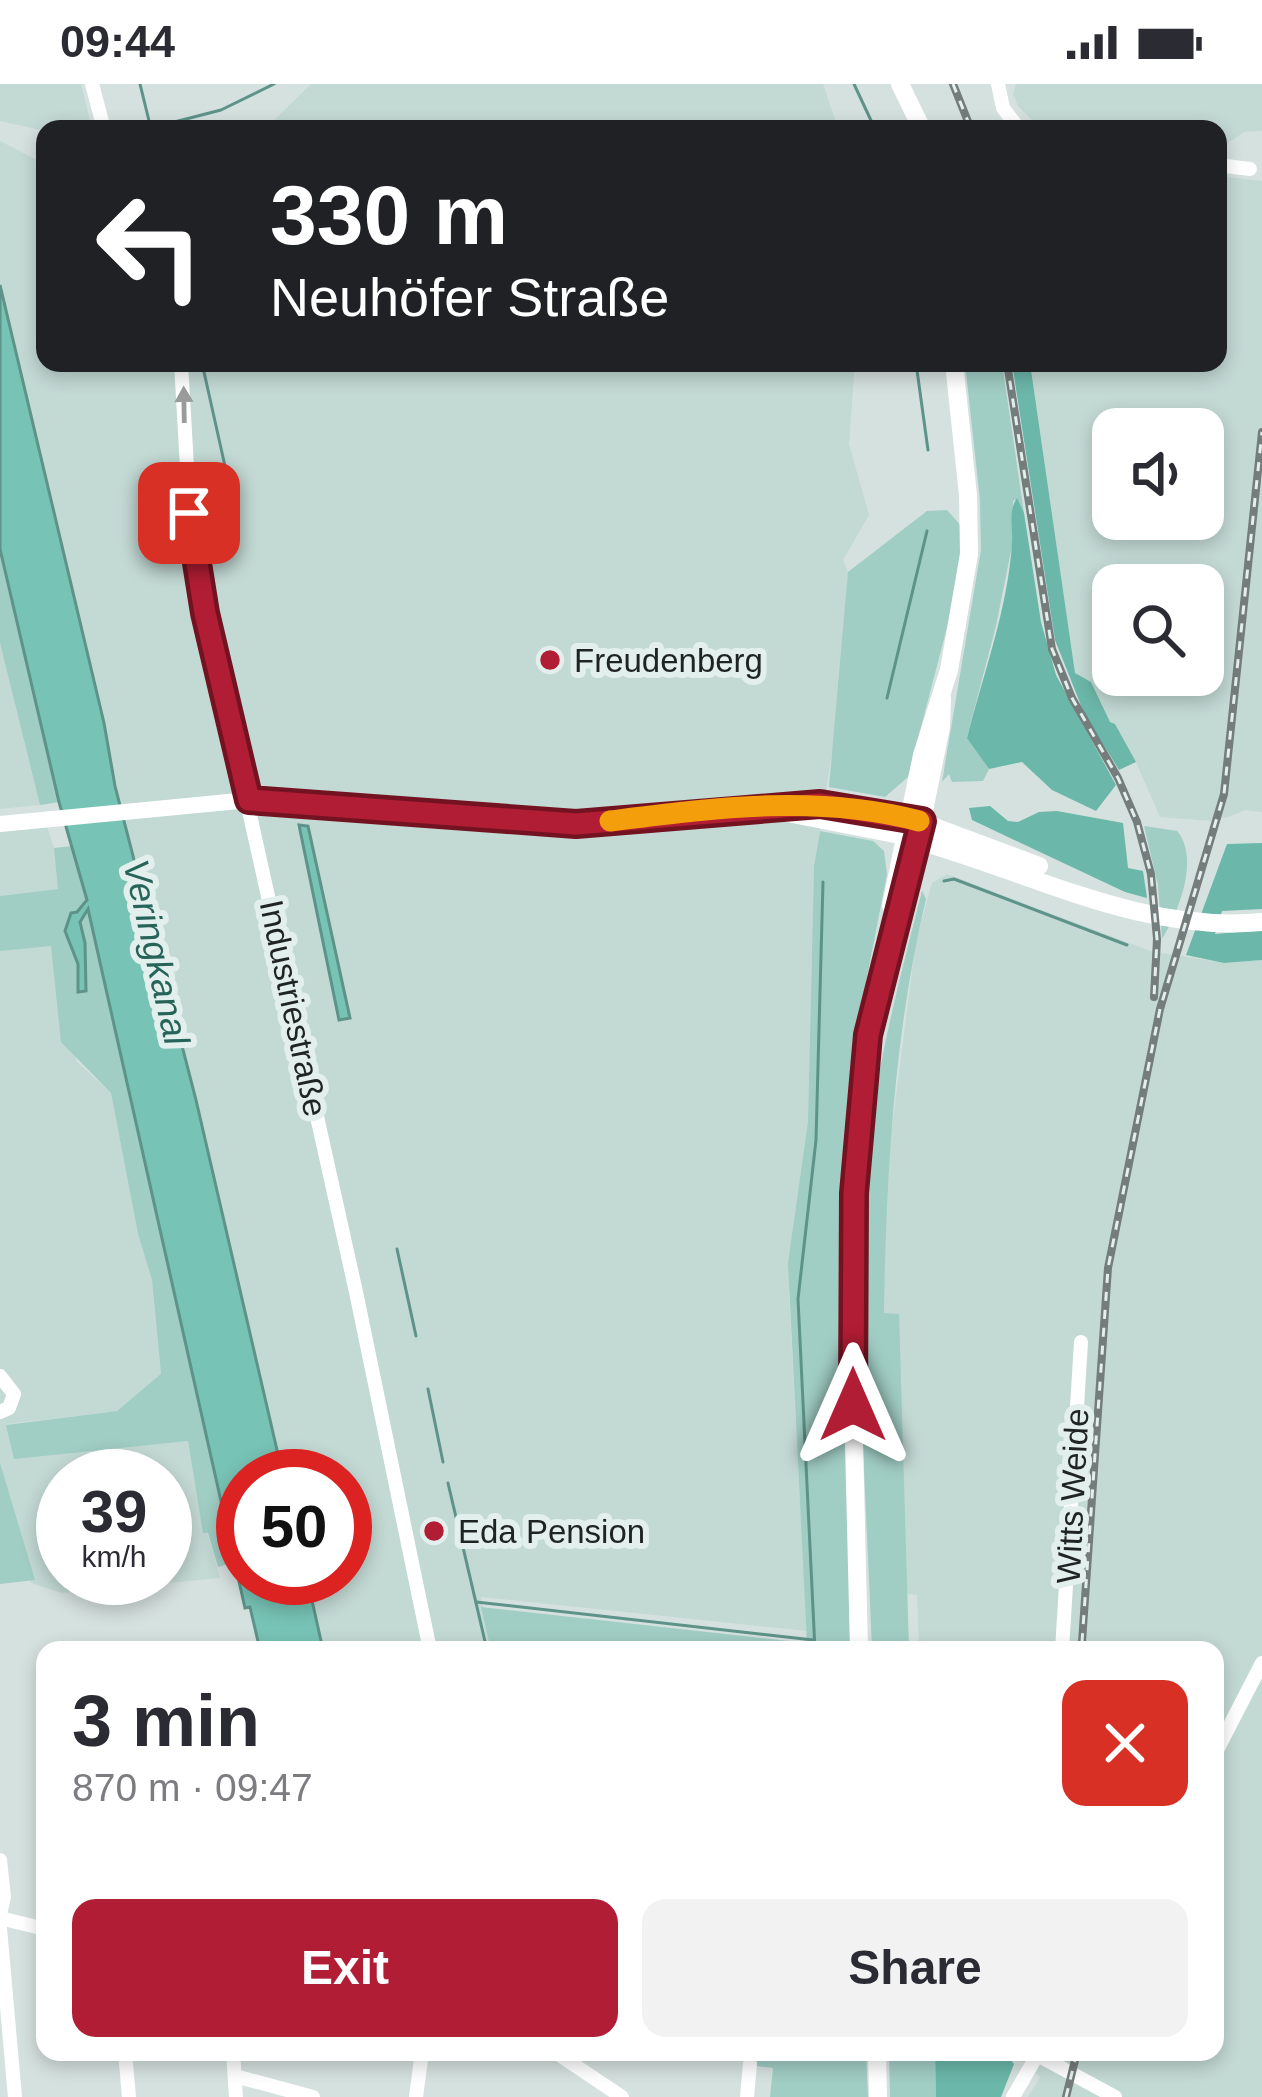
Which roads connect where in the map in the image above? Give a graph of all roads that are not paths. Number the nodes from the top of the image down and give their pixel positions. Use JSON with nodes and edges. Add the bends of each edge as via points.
{"nodes":[{"id":1,"x":92,"y":84,"type":"edge"},
{"id":2,"x":900,"y":84,"type":"edge"},
{"id":3,"x":914,"y":84,"type":"edge"},
{"id":4,"x":998,"y":84,"type":"edge"},
{"id":5,"x":102,"y":120,"type":"edge"},
{"id":6,"x":918,"y":120,"type":"edge"},
{"id":7,"x":921,"y":120,"type":"edge"},
{"id":8,"x":1012,"y":120,"type":"edge"},
{"id":9,"x":1227,"y":166,"type":"edge"},
{"id":10,"x":1250,"y":169,"type":"dead end"},
{"id":11,"x":181,"y":372,"type":"edge"},
{"id":12,"x":955,"y":372,"type":"edge"},
{"id":13,"x":249,"y":800,"type":"junction"},
{"id":14,"x":0,"y":824,"type":"edge"},
{"id":15,"x":913,"y":830,"type":"junction"},
{"id":16,"x":947,"y":848,"type":"junction"},
{"id":17,"x":910,"y":879,"type":"junction"},
{"id":18,"x":1133,"y":911,"type":"junction"},
{"id":19,"x":1262,"y":922,"type":"edge"},
{"id":20,"x":884,"y":971,"type":"junction"},
{"id":21,"x":1081,"y":1342,"type":"dead end"},
{"id":22,"x":0,"y":1376,"type":"edge"},
{"id":23,"x":0,"y":1412,"type":"edge"},
{"id":24,"x":428,"y":1641,"type":"edge"},
{"id":25,"x":860,"y":1641,"type":"edge"},
{"id":26,"x":1063,"y":1641,"type":"edge"},
{"id":27,"x":1262,"y":1664,"type":"edge"},
{"id":28,"x":1224,"y":1737,"type":"edge"},
{"id":29,"x":0,"y":1860,"type":"edge"},
{"id":30,"x":0,"y":1916,"type":"edge"},
{"id":31,"x":36,"y":1926,"type":"edge"},
{"id":32,"x":0,"y":1928,"type":"edge"},
{"id":33,"x":126,"y":2061,"type":"edge"},
{"id":34,"x":234,"y":2061,"type":"edge"},
{"id":35,"x":421,"y":2061,"type":"edge"},
{"id":36,"x":568,"y":2061,"type":"edge"},
{"id":37,"x":877,"y":2061,"type":"edge"},
{"id":38,"x":1032,"y":2061,"type":"edge"},
{"id":39,"x":1050,"y":2061,"type":"edge"},
{"id":40,"x":750,"y":2064,"type":"dead end"},
{"id":41,"x":235,"y":2076,"type":"junction"},
{"id":42,"x":15,"y":2097,"type":"edge"},
{"id":43,"x":129,"y":2097,"type":"edge"},
{"id":44,"x":236,"y":2097,"type":"edge"},
{"id":45,"x":313,"y":2097,"type":"edge"},
{"id":46,"x":416,"y":2097,"type":"edge"},
{"id":47,"x":622,"y":2097,"type":"edge"},
{"id":48,"x":747,"y":2097,"type":"edge"},
{"id":49,"x":878,"y":2097,"type":"edge"},
{"id":50,"x":1013,"y":2097,"type":"edge"},
{"id":51,"x":1115,"y":2097,"type":"edge"}],
"edges":[{"from":1,"to":5,"type":"street"},
{"from":2,"to":6,"type":"main road"},
{"from":3,"to":7,"type":"main road"},
{"from":4,"to":8,"type":"street"},
{"from":9,"to":10,"type":"street"},
{"from":13,"to":11,"type":"street","name":"Industriestraße","one_way":true,"via":[[192,532]]},
{"from":12,"to":15,"type":"main road","via":[[970,536]]},
{"from":13,"to":14,"type":"street"},
{"from":13,"to":15,"type":"street","via":[[576,824],[820,804]]},
{"from":13,"to":24,"type":"street","name":"Industriestraße"},
{"from":15,"to":16,"type":"main road"},
{"from":15,"to":17,"type":"main road"},
{"from":15,"to":18,"type":"main road","via":[[1039,866]]},
{"from":15,"to":20,"type":"main road","via":[[889,916]]},
{"from":16,"to":17,"type":"main road"},
{"from":16,"to":18,"type":"main road"},
{"from":17,"to":20,"type":"main road"},
{"from":18,"to":19,"type":"main road","via":[[1178,921]]},
{"from":20,"to":25,"type":"main road","via":[[868,1035],[854,1193]]},
{"from":21,"to":26,"type":"street","name":"Witts Weide"},
{"from":22,"to":23,"type":"street","via":[[14,1394]]},
{"from":27,"to":28,"type":"street"},
{"from":29,"to":30,"type":"street"},
{"from":30,"to":31,"type":"street"},
{"from":32,"to":42,"type":"street"},
{"from":33,"to":43,"type":"street"},
{"from":34,"to":41,"type":"street"},
{"from":35,"to":46,"type":"street"},
{"from":36,"to":47,"type":"street"},
{"from":37,"to":49,"type":"main road"},
{"from":38,"to":50,"type":"street"},
{"from":39,"to":51,"type":"street"},
{"from":40,"to":48,"type":"street"},
{"from":41,"to":44,"type":"street"},
{"from":41,"to":45,"type":"street"}]}
